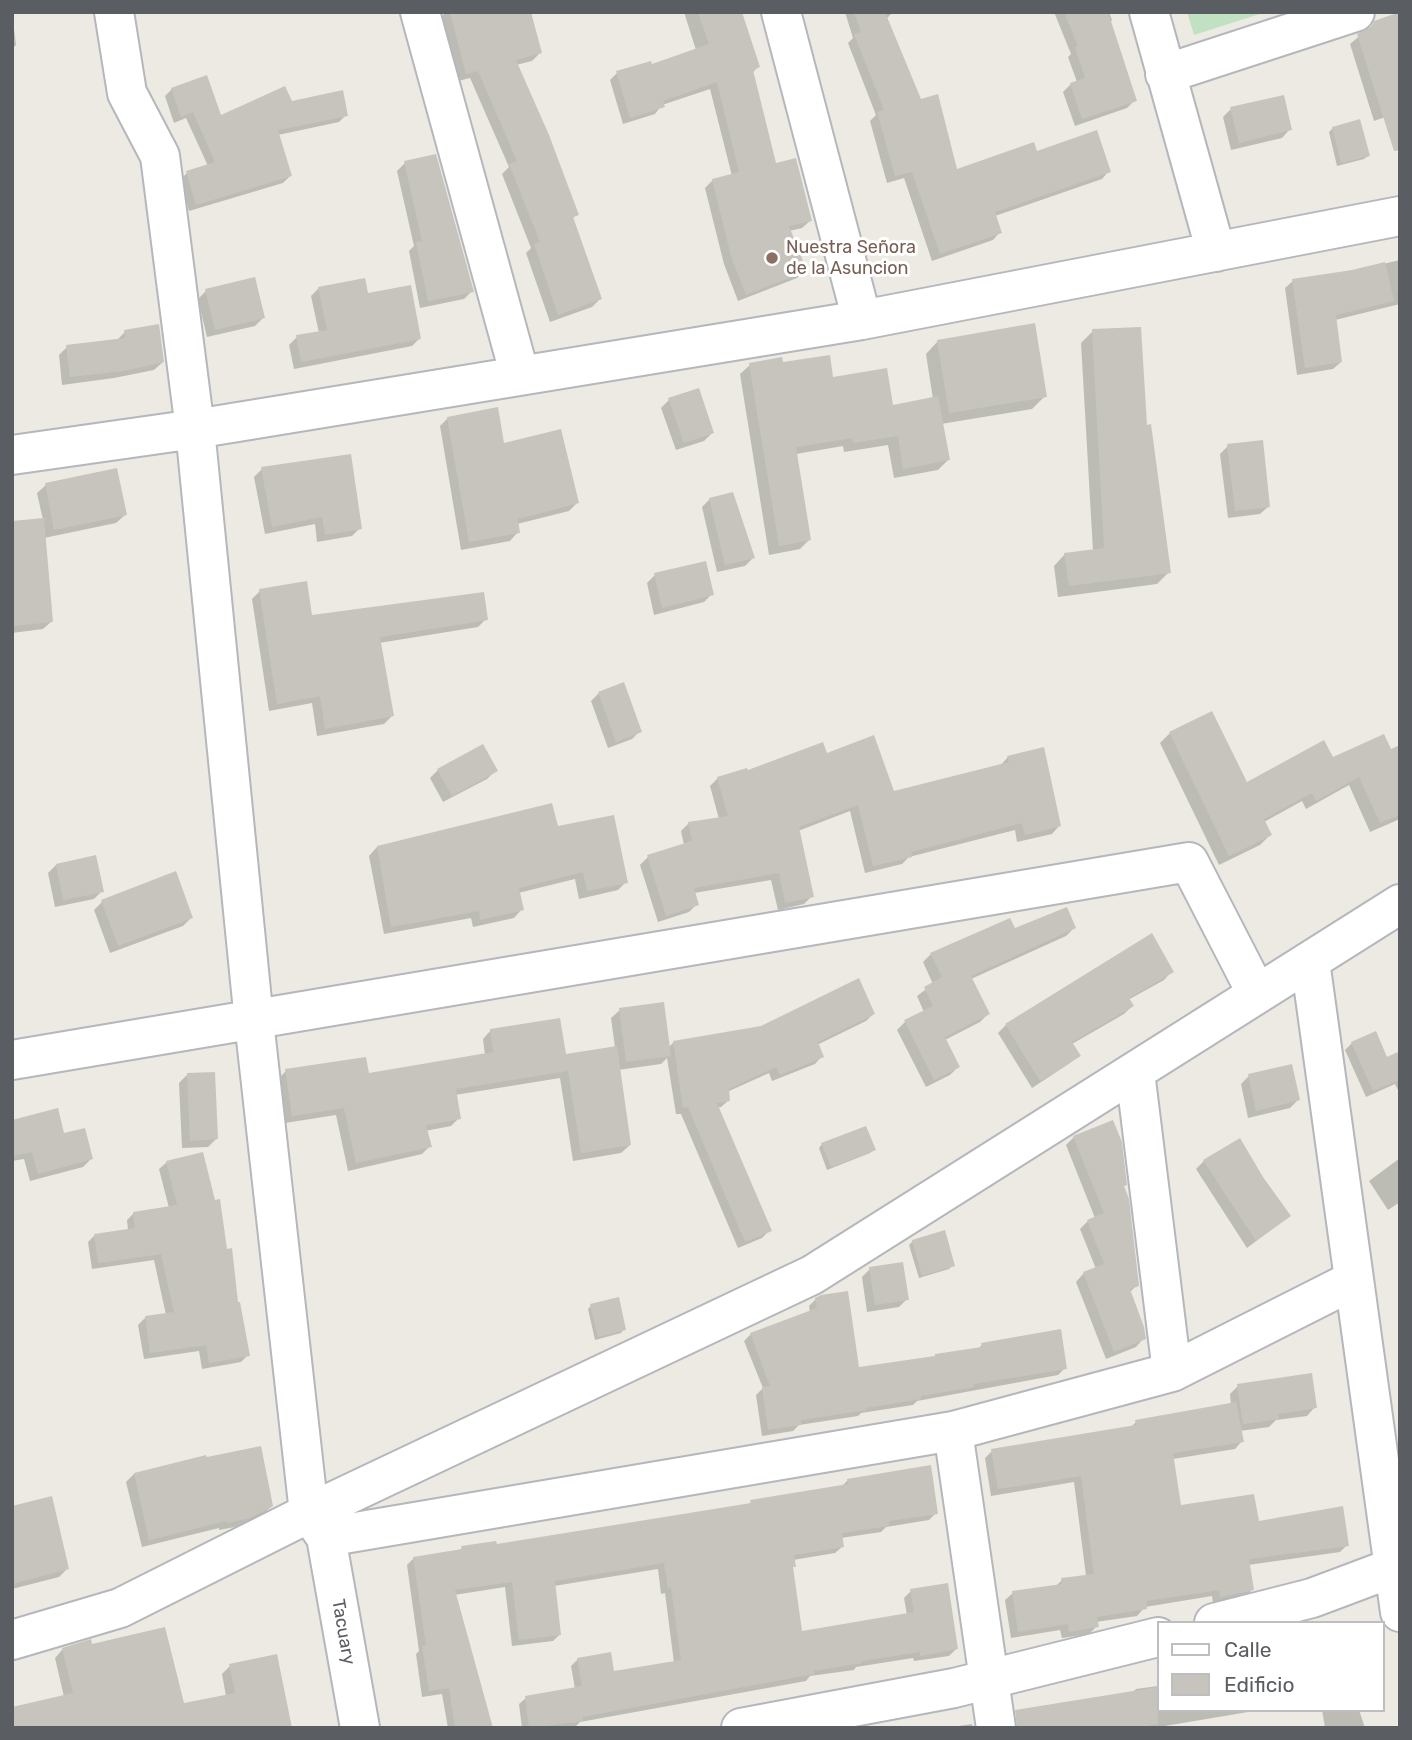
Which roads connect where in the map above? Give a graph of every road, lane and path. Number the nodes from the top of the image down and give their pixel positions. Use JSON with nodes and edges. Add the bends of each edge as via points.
{"nodes":[{"id":1,"x":114,"y":12,"type":"edge"},
{"id":2,"x":420,"y":12,"type":"edge"},
{"id":3,"x":781,"y":12,"type":"edge"},
{"id":4,"x":1149,"y":12,"type":"edge"},
{"id":5,"x":1355,"y":12,"type":"edge"},
{"id":6,"x":1165,"y":74,"type":"junction"},
{"id":7,"x":1400,"y":216,"type":"edge"},
{"id":8,"x":1216,"y":251,"type":"junction"},
{"id":9,"x":862,"y":320,"type":"junction"},
{"id":10,"x":520,"y":376,"type":"junction"},
{"id":11,"x":195,"y":429,"type":"junction"},
{"id":12,"x":12,"y":455,"type":"edge"},
{"id":13,"x":1400,"y":904,"type":"edge"},
{"id":14,"x":1310,"y":961,"type":"junction"},
{"id":15,"x":1257,"y":994,"type":"junction"},
{"id":16,"x":254,"y":1021,"type":"junction"},
{"id":17,"x":12,"y":1060,"type":"edge"},
{"id":18,"x":1135,"y":1072,"type":"junction"},
{"id":19,"x":1354,"y":1280,"type":"junction"},
{"id":20,"x":1172,"y":1372,"type":"junction"},
{"id":21,"x":953,"y":1431,"type":"junction"},
{"id":22,"x":318,"y":1525,"type":"junction"},
{"id":23,"x":1397,"y":1566,"type":"edge"},
{"id":24,"x":1400,"y":1612,"type":"edge"},
{"id":25,"x":1222,"y":1621,"type":"edge"},
{"id":26,"x":1156,"y":1637,"type":"edge"},
{"id":27,"x":12,"y":1640,"type":"edge"},
{"id":28,"x":988,"y":1679,"type":"junction"},
{"id":29,"x":360,"y":1728,"type":"edge"},
{"id":30,"x":741,"y":1728,"type":"edge"},
{"id":31,"x":996,"y":1728,"type":"edge"}],
"edges":[{"from":1,"to":11,"type":"street","name":"Tacuary","via":[[127,93],[160,156]]},
{"from":2,"to":10,"type":"street"},
{"from":3,"to":9,"type":"street"},
{"from":4,"to":6,"type":"street"},
{"from":5,"to":6,"type":"street"},
{"from":6,"to":8,"type":"street"},
{"from":7,"to":8,"type":"street"},
{"from":8,"to":9,"type":"street"},
{"from":9,"to":10,"type":"street"},
{"from":10,"to":11,"type":"street"},
{"from":11,"to":12,"type":"street"},
{"from":11,"to":16,"type":"street","name":"Tacuary"},
{"from":13,"to":14,"type":"street"},
{"from":14,"to":15,"type":"street"},
{"from":14,"to":19,"type":"street"},
{"from":15,"to":16,"type":"street","via":[[1189,862]]},
{"from":15,"to":18,"type":"street"},
{"from":16,"to":17,"type":"street"},
{"from":16,"to":22,"type":"street","name":"Tacuary"},
{"from":18,"to":20,"type":"street"},
{"from":18,"to":22,"type":"street","via":[[812,1275]]},
{"from":19,"to":20,"type":"street"},
{"from":19,"to":23,"type":"street"},
{"from":20,"to":21,"type":"street"},
{"from":21,"to":22,"type":"street"},
{"from":21,"to":28,"type":"street"},
{"from":22,"to":27,"type":"street","via":[[120,1608]]},
{"from":22,"to":29,"type":"street","name":"Tacuary"},
{"from":23,"to":24,"type":"street"},
{"from":23,"to":25,"type":"street","via":[[1312,1598]]},
{"from":26,"to":28,"type":"street"},
{"from":28,"to":30,"type":"street"},
{"from":28,"to":31,"type":"street"}]}
